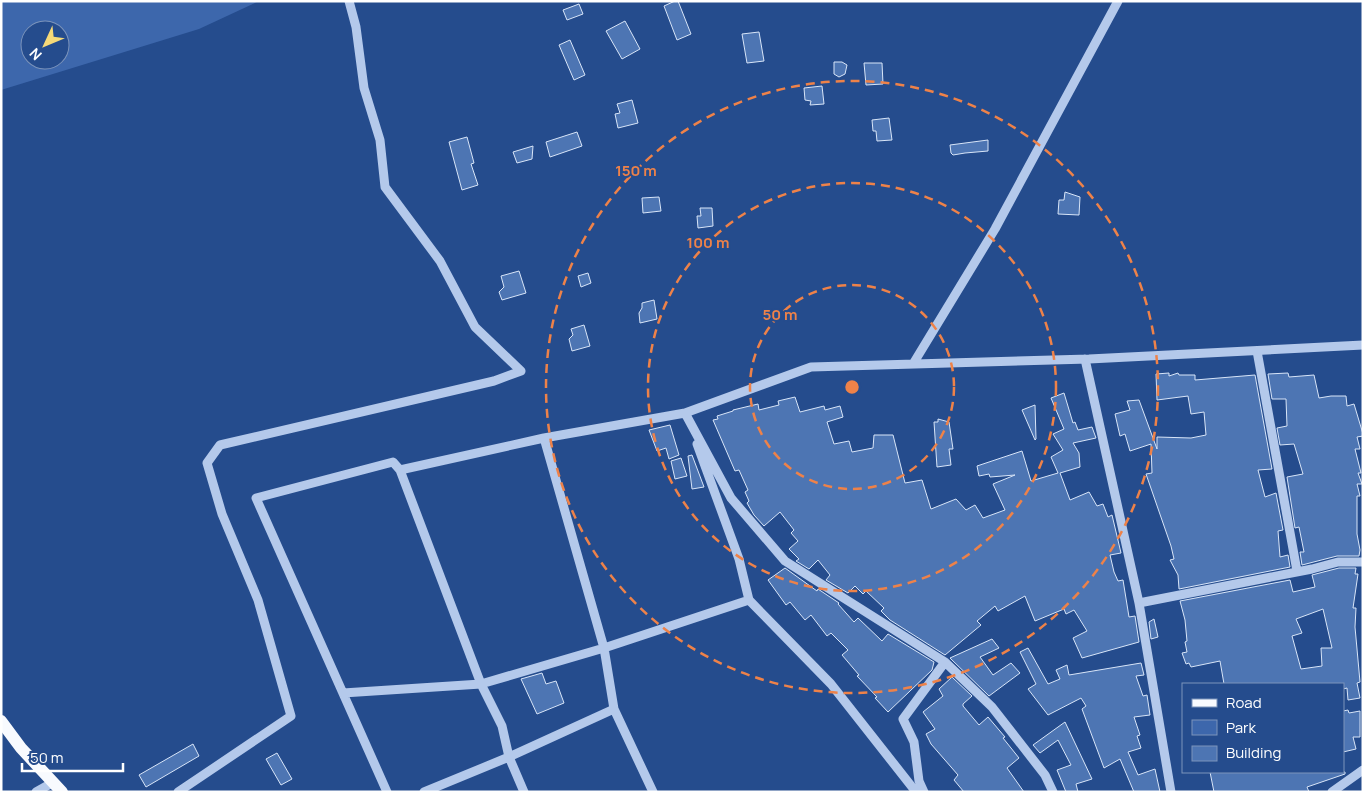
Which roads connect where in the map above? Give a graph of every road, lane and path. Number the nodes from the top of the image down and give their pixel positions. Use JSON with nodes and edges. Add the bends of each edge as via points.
{"nodes":[{"id":1,"x":349,"y":1,"type":"edge"},
{"id":2,"x":1118,"y":1,"type":"edge"},
{"id":3,"x":1363,"y":345,"type":"edge"},
{"id":4,"x":1257,"y":351,"type":"junction"},
{"id":5,"x":1085,"y":359,"type":"junction"},
{"id":6,"x":913,"y":364,"type":"junction"},
{"id":7,"x":685,"y":413,"type":"junction"},
{"id":8,"x":544,"y":438,"type":"junction"},
{"id":9,"x":400,"y":470,"type":"junction"},
{"id":10,"x":1363,"y":562,"type":"edge"},
{"id":11,"x":1297,"y":571,"type":"junction"},
{"id":12,"x":749,"y":600,"type":"junction"},
{"id":13,"x":1139,"y":603,"type":"junction"},
{"id":14,"x":604,"y":648,"type":"junction"},
{"id":15,"x":945,"y":662,"type":"junction"},
{"id":16,"x":481,"y":684,"type":"junction"},
{"id":17,"x":343,"y":693,"type":"junction"},
{"id":18,"x":614,"y":709,"type":"junction"},
{"id":19,"x":1,"y":721,"type":"edge"},
{"id":20,"x":510,"y":757,"type":"junction"},
{"id":21,"x":1363,"y":770,"type":"edge"},
{"id":22,"x":57,"y":787,"type":"edge"},
{"id":23,"x":36,"y":792,"type":"edge"},
{"id":24,"x":178,"y":792,"type":"edge"},
{"id":25,"x":387,"y":792,"type":"edge"},
{"id":26,"x":424,"y":792,"type":"edge"},
{"id":27,"x":524,"y":792,"type":"edge"},
{"id":28,"x":653,"y":792,"type":"edge"},
{"id":29,"x":916,"y":792,"type":"edge"},
{"id":30,"x":924,"y":792,"type":"edge"},
{"id":31,"x":1053,"y":792,"type":"edge"},
{"id":32,"x":1171,"y":792,"type":"edge"},
{"id":33,"x":1332,"y":792,"type":"edge"}],
"edges":[{"from":1,"to":24,"type":"street","via":[[364,88],[380,140],[385,187],[440,261],[475,326],[521,371],[494,381],[220,445],[207,462],[222,514],[258,600],[291,716]]},
{"from":2,"to":6,"type":"street","via":[[995,229]]},
{"from":3,"to":4,"type":"street"},
{"from":4,"to":5,"type":"street"},
{"from":4,"to":11,"type":"street"},
{"from":5,"to":6,"type":"street"},
{"from":5,"to":13,"type":"street"},
{"from":6,"to":7,"type":"street","via":[[811,367]]},
{"from":7,"to":8,"type":"street"},
{"from":7,"to":12,"type":"street","via":[[739,559]]},
{"from":7,"to":15,"type":"street","via":[[731,498],[785,561]]},
{"from":8,"to":9,"type":"street"},
{"from":8,"to":14,"type":"street"},
{"from":9,"to":16,"type":"street"},
{"from":9,"to":17,"type":"street","via":[[394,462],[256,498]]},
{"from":10,"to":11,"type":"street","via":[[1338,562]]},
{"from":11,"to":13,"type":"street"},
{"from":12,"to":14,"type":"street"},
{"from":12,"to":29,"type":"street","via":[[831,684]]},
{"from":13,"to":32,"type":"street"},
{"from":14,"to":16,"type":"street"},
{"from":14,"to":18,"type":"street"},
{"from":15,"to":30,"type":"street","via":[[903,719],[914,742],[919,781]]},
{"from":15,"to":31,"type":"street","via":[[992,707],[1045,776]]},
{"from":16,"to":17,"type":"street"},
{"from":16,"to":20,"type":"street","via":[[502,726]]},
{"from":17,"to":25,"type":"street"},
{"from":18,"to":20,"type":"street"},
{"from":18,"to":28,"type":"street"},
{"from":19,"to":22,"type":"main road"},
{"from":20,"to":26,"type":"street"},
{"from":20,"to":27,"type":"street"},
{"from":21,"to":33,"type":"street"},
{"from":22,"to":23,"type":"street"}]}
